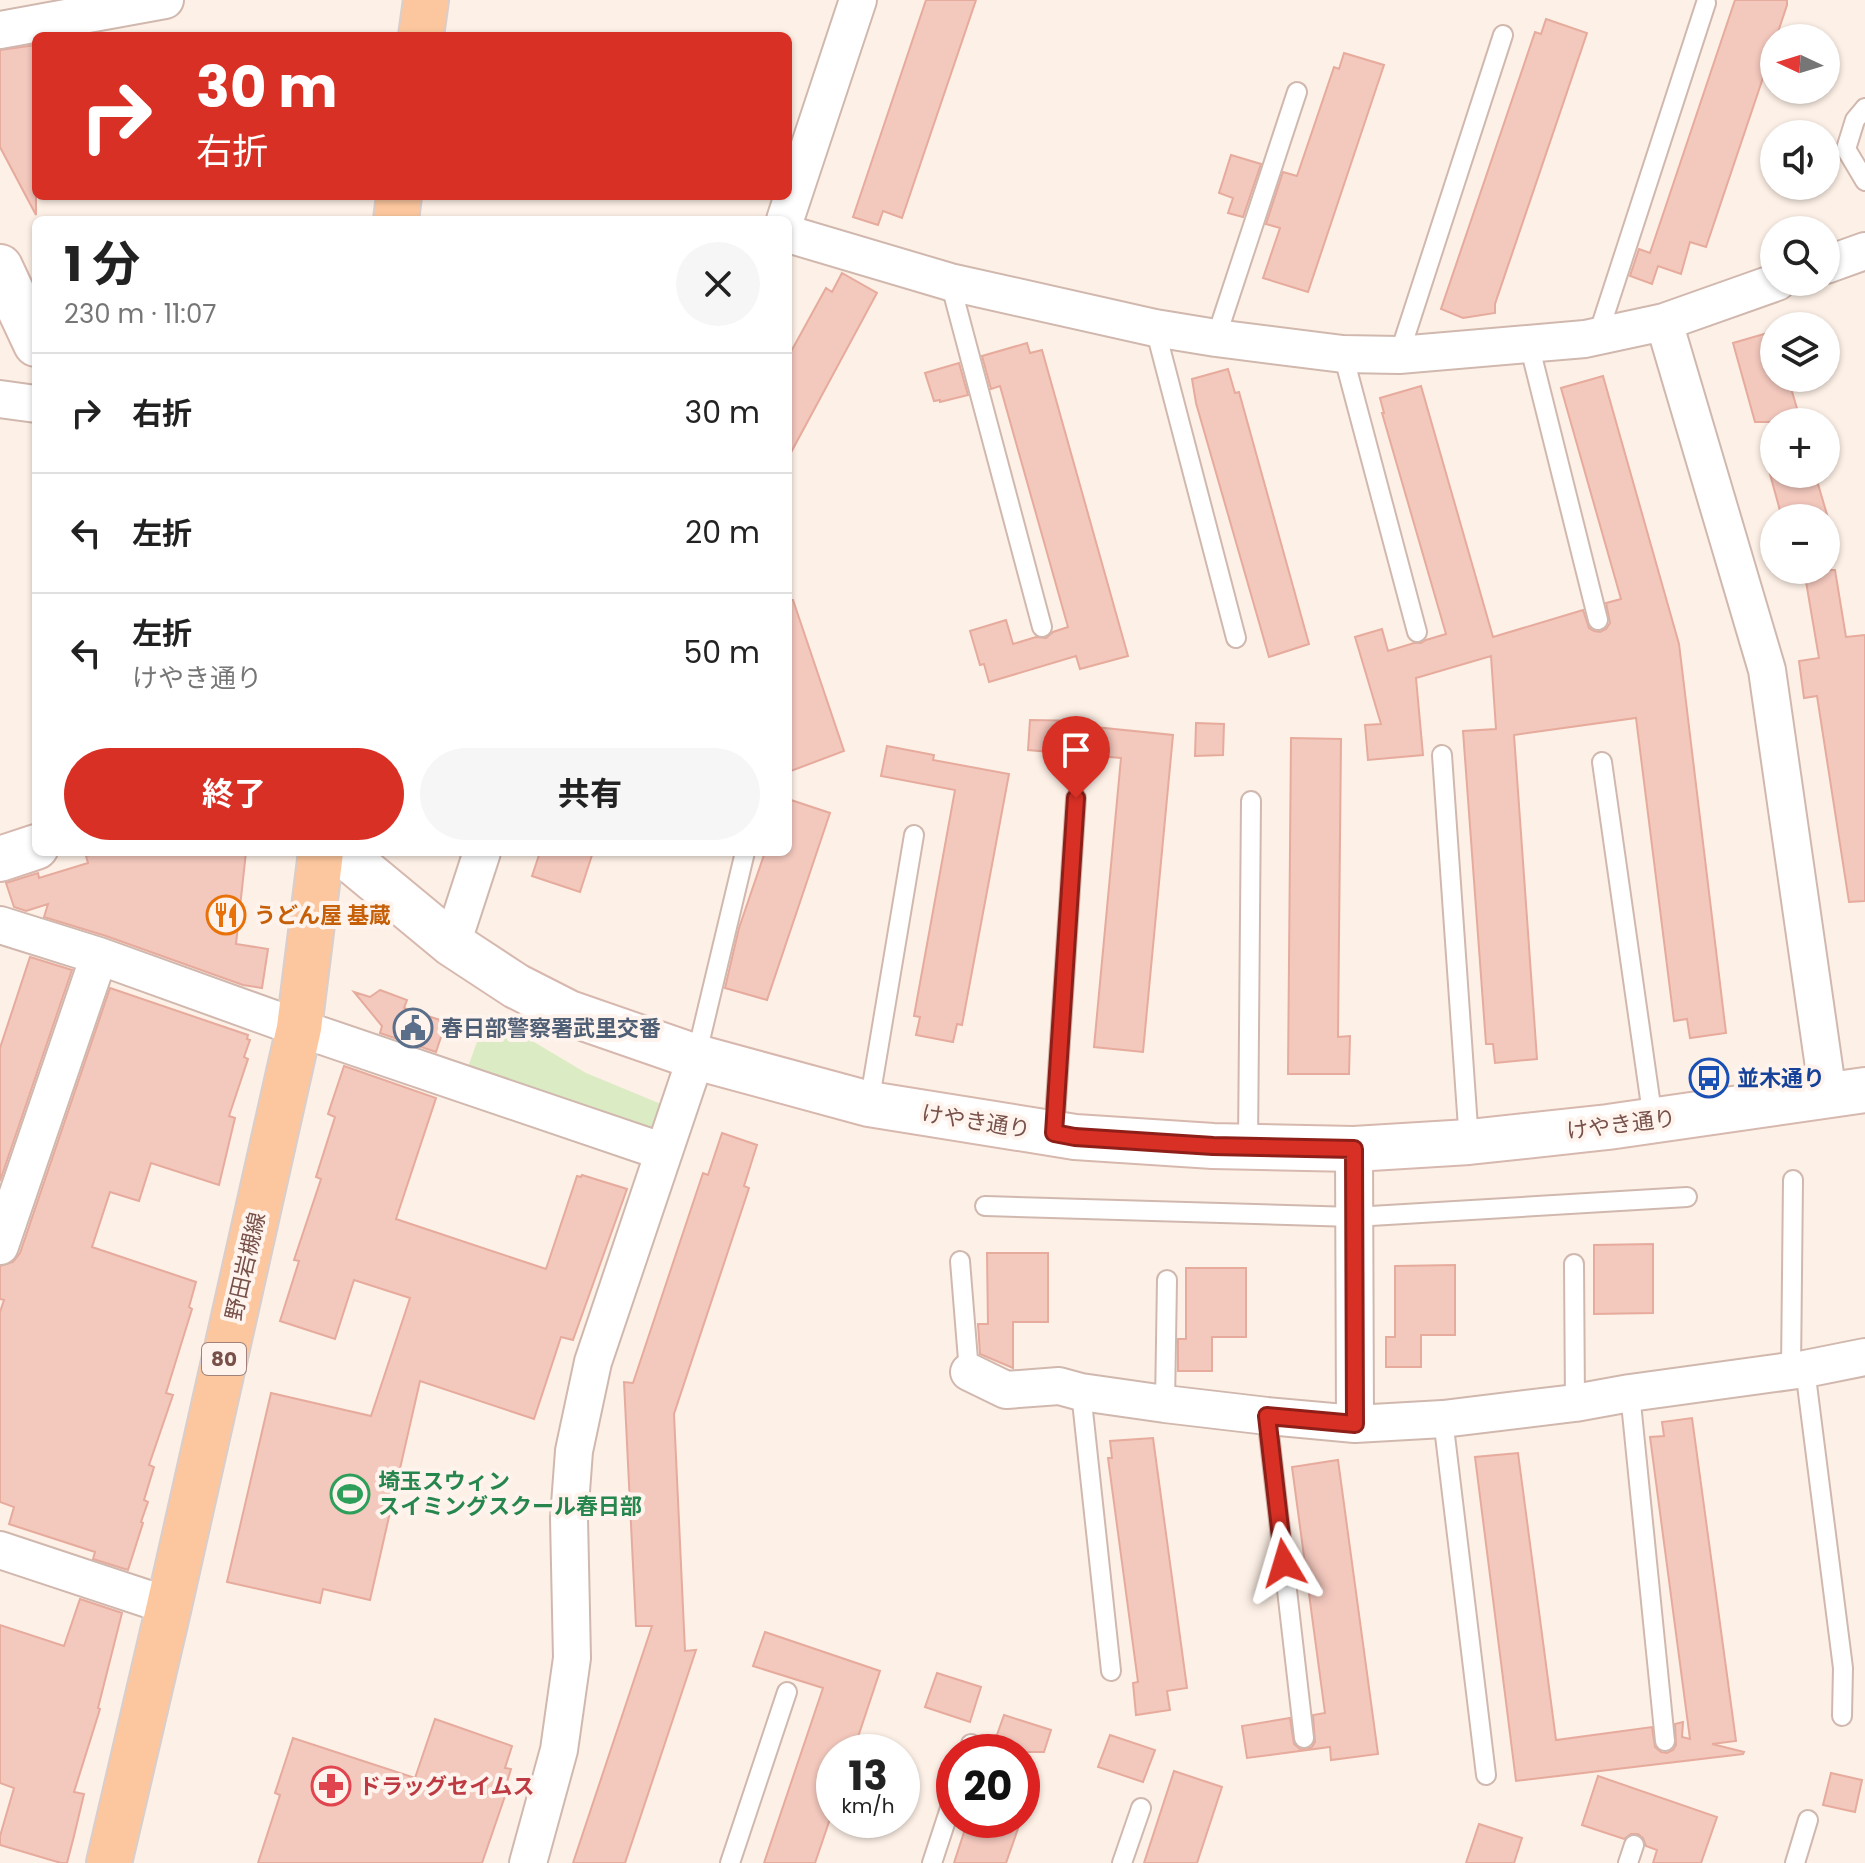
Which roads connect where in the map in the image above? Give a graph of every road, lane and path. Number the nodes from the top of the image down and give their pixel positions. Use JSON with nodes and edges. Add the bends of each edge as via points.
{"nodes":[{"id":1,"x":165,"y":0,"type":"edge"},
{"id":2,"x":426,"y":0,"type":"edge"},
{"id":3,"x":858,"y":0,"type":"edge"},
{"id":4,"x":1706,"y":3,"type":"dead end"},
{"id":5,"x":0,"y":30,"type":"edge"},
{"id":6,"x":422,"y":32,"type":"edge"},
{"id":7,"x":1503,"y":35,"type":"dead end"},
{"id":8,"x":1297,"y":92,"type":"dead end"},
{"id":9,"x":1865,"y":108,"type":"edge"},
{"id":10,"x":1865,"y":181,"type":"edge"},
{"id":11,"x":792,"y":199,"type":"edge"},
{"id":12,"x":792,"y":235,"type":"edge"},
{"id":13,"x":1865,"y":251,"type":"edge"},
{"id":14,"x":1840,"y":260,"type":"edge"},
{"id":15,"x":0,"y":267,"type":"edge"},
{"id":16,"x":950,"y":282,"type":"junction"},
{"id":17,"x":1760,"y":288,"type":"edge"},
{"id":18,"x":1664,"y":322,"type":"junction"},
{"id":19,"x":1155,"y":328,"type":"junction"},
{"id":20,"x":32,"y":335,"type":"edge"},
{"id":21,"x":1598,"y":335,"type":"junction"},
{"id":22,"x":1216,"y":338,"type":"junction"},
{"id":23,"x":1529,"y":344,"type":"junction"},
{"id":24,"x":1343,"y":354,"type":"junction"},
{"id":25,"x":1399,"y":355,"type":"junction"},
{"id":26,"x":0,"y":399,"type":"edge"},
{"id":27,"x":32,"y":403,"type":"edge"},
{"id":28,"x":1598,"y":620,"type":"dead end"},
{"id":29,"x":1042,"y":627,"type":"dead end"},
{"id":30,"x":1417,"y":632,"type":"dead end"},
{"id":31,"x":1236,"y":638,"type":"dead end"},
{"id":32,"x":1442,"y":755,"type":"dead end"},
{"id":33,"x":1602,"y":762,"type":"dead end"},
{"id":34,"x":1076,"y":798,"type":"dead end"},
{"id":35,"x":1251,"y":801,"type":"dead end"},
{"id":36,"x":914,"y":835,"type":"dead end"},
{"id":37,"x":32,"y":848,"type":"edge"},
{"id":38,"x":320,"y":856,"type":"edge"},
{"id":39,"x":346,"y":856,"type":"edge"},
{"id":40,"x":481,"y":856,"type":"edge"},
{"id":41,"x":744,"y":856,"type":"edge"},
{"id":42,"x":0,"y":859,"type":"edge"},
{"id":43,"x":2,"y":933,"type":"edge"},
{"id":44,"x":452,"y":944,"type":"junction"},
{"id":45,"x":99,"y":956,"type":"junction"},
{"id":46,"x":299,"y":1028,"type":"junction"},
{"id":47,"x":696,"y":1057,"type":"junction"},
{"id":48,"x":1847,"y":1092,"type":"edge"},
{"id":49,"x":869,"y":1104,"type":"junction"},
{"id":50,"x":1653,"y":1120,"type":"junction"},
{"id":51,"x":1054,"y":1133,"type":"junction"},
{"id":52,"x":1469,"y":1142,"type":"junction"},
{"id":53,"x":1248,"y":1147,"type":"junction"},
{"id":54,"x":1354,"y":1149,"type":"junction"},
{"id":55,"x":664,"y":1152,"type":"junction"},
{"id":56,"x":1793,"y":1180,"type":"dead end"},
{"id":57,"x":1687,"y":1197,"type":"dead end"},
{"id":58,"x":985,"y":1206,"type":"dead end"},
{"id":59,"x":1354,"y":1217,"type":"junction"},
{"id":60,"x":0,"y":1246,"type":"edge"},
{"id":61,"x":960,"y":1261,"type":"dead end"},
{"id":62,"x":1574,"y":1264,"type":"dead end"},
{"id":63,"x":1167,"y":1280,"type":"dead end"},
{"id":64,"x":1865,"y":1357,"type":"edge"},
{"id":65,"x":1798,"y":1370,"type":"junction"},
{"id":66,"x":969,"y":1372,"type":"joint"},
{"id":67,"x":1081,"y":1392,"type":"junction"},
{"id":68,"x":1630,"y":1393,"type":"junction"},
{"id":69,"x":1575,"y":1403,"type":"junction"},
{"id":70,"x":1165,"y":1404,"type":"junction"},
{"id":71,"x":1267,"y":1416,"type":"junction"},
{"id":72,"x":1443,"y":1419,"type":"junction"},
{"id":73,"x":1355,"y":1424,"type":"junction"},
{"id":74,"x":0,"y":1550,"type":"edge"},
{"id":75,"x":169,"y":1606,"type":"junction"},
{"id":76,"x":1111,"y":1671,"type":"dead end"},
{"id":77,"x":787,"y":1692,"type":"dead end"},
{"id":78,"x":1842,"y":1716,"type":"dead end"},
{"id":79,"x":1304,"y":1738,"type":"dead end"},
{"id":80,"x":1665,"y":1741,"type":"dead end"},
{"id":81,"x":1486,"y":1775,"type":"dead end"},
{"id":82,"x":1141,"y":1808,"type":"dead end"},
{"id":83,"x":1808,"y":1820,"type":"dead end"},
{"id":84,"x":940,"y":1838,"type":"edge"},
{"id":85,"x":109,"y":1863,"type":"edge"},
{"id":86,"x":528,"y":1863,"type":"edge"},
{"id":87,"x":730,"y":1863,"type":"edge"},
{"id":88,"x":932,"y":1863,"type":"edge"},
{"id":89,"x":1122,"y":1863,"type":"edge"},
{"id":90,"x":1795,"y":1863,"type":"edge"}],
"edges":[{"from":1,"to":5,"type":"street"},
{"from":2,"to":6,"type":"main road"},
{"from":3,"to":11,"type":"street"},
{"from":4,"to":21,"type":"lane"},
{"from":7,"to":25,"type":"lane"},
{"from":8,"to":22,"type":"lane"},
{"from":9,"to":10,"type":"lane","via":[[1855,120],[1846,149]]},
{"from":12,"to":16,"type":"street"},
{"from":13,"to":14,"type":"street"},
{"from":15,"to":20,"type":"street"},
{"from":16,"to":19,"type":"street"},
{"from":16,"to":29,"type":"lane"},
{"from":17,"to":18,"type":"street"},
{"from":18,"to":21,"type":"street"},
{"from":18,"to":48,"type":"street","via":[[1767,670]]},
{"from":19,"to":22,"type":"street"},
{"from":19,"to":31,"type":"lane"},
{"from":21,"to":23,"type":"street"},
{"from":22,"to":24,"type":"street"},
{"from":23,"to":25,"type":"street"},
{"from":23,"to":28,"type":"lane"},
{"from":24,"to":25,"type":"street"},
{"from":24,"to":30,"type":"lane"},
{"from":26,"to":27,"type":"street"},
{"from":32,"to":52,"type":"lane"},
{"from":33,"to":50,"type":"lane"},
{"from":34,"to":51,"type":"lane"},
{"from":35,"to":53,"type":"lane"},
{"from":36,"to":49,"type":"lane"},
{"from":37,"to":42,"type":"street"},
{"from":38,"to":46,"type":"main road","name":"野田岩槻線","number":"80"},
{"from":39,"to":44,"type":"street","name":"けやき通り"},
{"from":40,"to":44,"type":"street"},
{"from":41,"to":47,"type":"lane"},
{"from":43,"to":45,"type":"street"},
{"from":44,"to":47,"type":"street","name":"けやき通り","via":[[569,1013]]},
{"from":45,"to":46,"type":"street"},
{"from":45,"to":60,"type":"street"},
{"from":46,"to":55,"type":"street"},
{"from":46,"to":75,"type":"main road","name":"野田岩槻線","number":"80"},
{"from":47,"to":49,"type":"street","name":"けやき通り"},
{"from":47,"to":55,"type":"street"},
{"from":48,"to":50,"type":"street","name":"けやき通り"},
{"from":49,"to":51,"type":"street","name":"けやき通り"},
{"from":50,"to":52,"type":"street","name":"けやき通り"},
{"from":51,"to":53,"type":"street","name":"けやき通り"},
{"from":52,"to":54,"type":"street","name":"けやき通り"},
{"from":53,"to":54,"type":"street","name":"けやき通り"},
{"from":54,"to":59,"type":"street"},
{"from":55,"to":86,"type":"street","via":[[593,1362],[574,1451],[569,1518],[572,1658],[559,1750]]},
{"from":56,"to":65,"type":"lane"},
{"from":57,"to":59,"type":"lane"},
{"from":58,"to":59,"type":"lane"},
{"from":59,"to":73,"type":"street"},
{"from":61,"to":66,"type":"lane"},
{"from":62,"to":69,"type":"lane"},
{"from":63,"to":70,"type":"lane"},
{"from":64,"to":65,"type":"street"},
{"from":65,"to":68,"type":"street"},
{"from":65,"to":78,"type":"lane","via":[[1843,1668]]},
{"from":66,"to":67,"type":"street","via":[[1006,1390],[1059,1386]]},
{"from":67,"to":70,"type":"street"},
{"from":67,"to":76,"type":"lane"},
{"from":68,"to":69,"type":"street"},
{"from":68,"to":80,"type":"lane"},
{"from":69,"to":72,"type":"street"},
{"from":70,"to":71,"type":"street"},
{"from":71,"to":73,"type":"street"},
{"from":71,"to":79,"type":"lane"},
{"from":72,"to":73,"type":"street"},
{"from":72,"to":81,"type":"lane"},
{"from":74,"to":75,"type":"street"},
{"from":75,"to":85,"type":"main road","name":"野田岩槻線","number":"80"},
{"from":77,"to":87,"type":"lane"},
{"from":82,"to":89,"type":"lane"},
{"from":83,"to":90,"type":"lane"},
{"from":84,"to":88,"type":"lane"}]}
